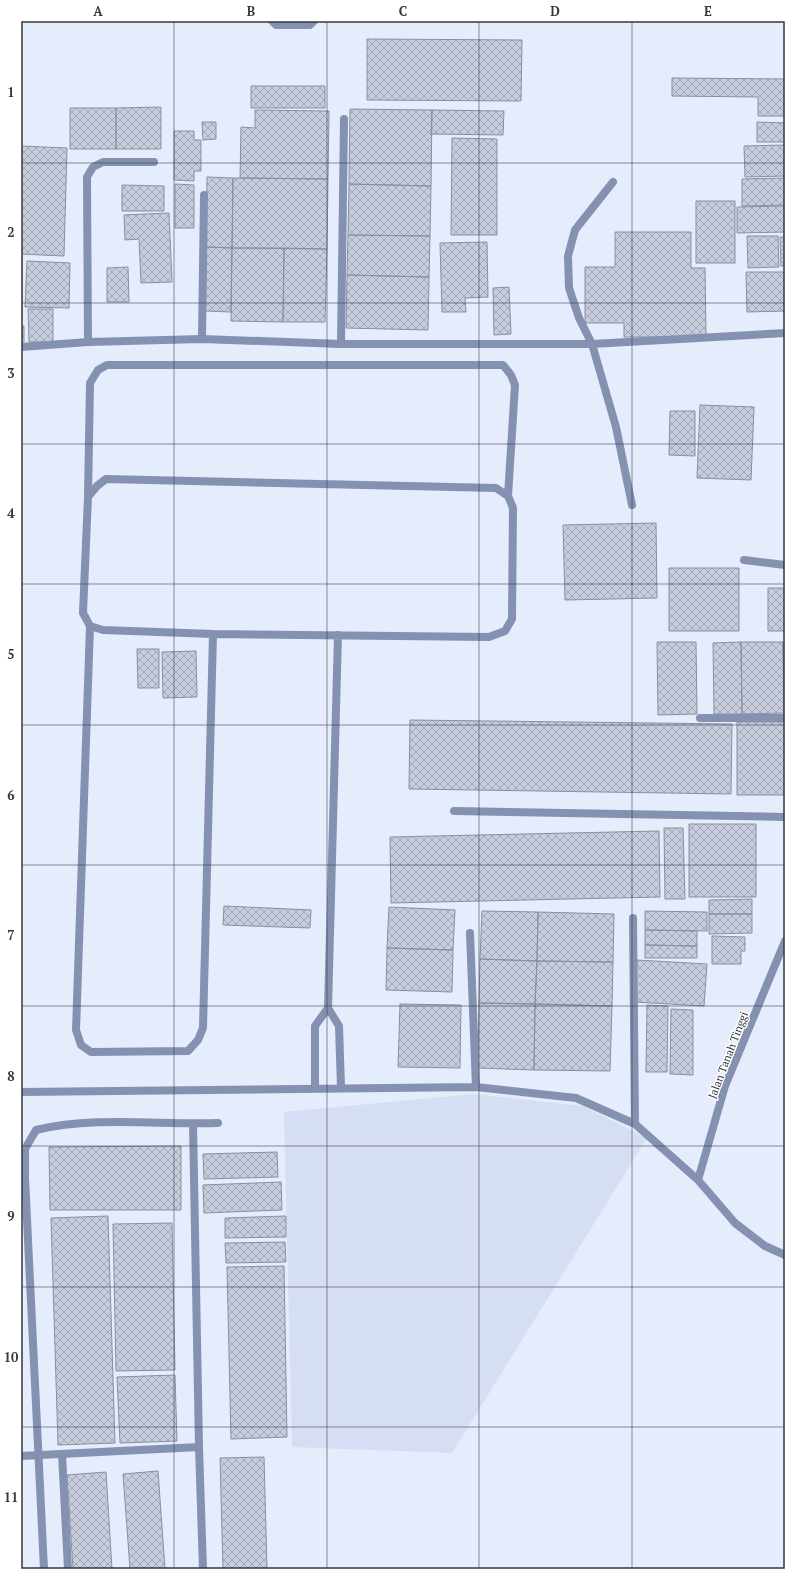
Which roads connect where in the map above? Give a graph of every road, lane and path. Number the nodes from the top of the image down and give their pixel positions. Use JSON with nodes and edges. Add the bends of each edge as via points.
{"nodes":[{"id":1,"x":272,"y":21,"type":"edge"},
{"id":2,"x":314,"y":21,"type":"edge"},
{"id":3,"x":344,"y":118,"type":"dead end"},
{"id":4,"x":154,"y":162,"type":"dead end"},
{"id":5,"x":613,"y":182,"type":"dead end"},
{"id":6,"x":204,"y":195,"type":"dead end"},
{"id":7,"x":785,"y":333,"type":"edge"},
{"id":8,"x":202,"y":339,"type":"junction"},
{"id":9,"x":88,"y":342,"type":"junction"},
{"id":10,"x":341,"y":344,"type":"junction"},
{"id":11,"x":592,"y":344,"type":"junction"},
{"id":12,"x":21,"y":347,"type":"edge"},
{"id":13,"x":508,"y":496,"type":"junction"},
{"id":14,"x":88,"y":497,"type":"junction"},
{"id":15,"x":632,"y":505,"type":"dead end"},
{"id":16,"x":744,"y":560,"type":"dead end"},
{"id":17,"x":785,"y":565,"type":"edge"},
{"id":18,"x":90,"y":626,"type":"junction"},
{"id":19,"x":213,"y":634,"type":"junction"},
{"id":20,"x":338,"y":635,"type":"junction"},
{"id":21,"x":700,"y":718,"type":"dead end"},
{"id":22,"x":785,"y":718,"type":"edge"},
{"id":23,"x":454,"y":811,"type":"dead end"},
{"id":24,"x":785,"y":817,"type":"edge"},
{"id":25,"x":633,"y":918,"type":"dead end"},
{"id":26,"x":470,"y":933,"type":"dead end"},
{"id":27,"x":785,"y":941,"type":"edge"},
{"id":28,"x":328,"y":1008,"type":"junction"},
{"id":29,"x":476,"y":1087,"type":"junction"},
{"id":30,"x":315,"y":1088,"type":"junction"},
{"id":31,"x":340,"y":1088,"type":"junction"},
{"id":32,"x":21,"y":1092,"type":"edge"},
{"id":33,"x":218,"y":1123,"type":"dead end"},
{"id":34,"x":192,"y":1124,"type":"junction"},
{"id":35,"x":635,"y":1124,"type":"junction"},
{"id":36,"x":698,"y":1180,"type":"junction"},
{"id":37,"x":785,"y":1255,"type":"edge"},
{"id":38,"x":198,"y":1447,"type":"junction"},
{"id":39,"x":62,"y":1454,"type":"junction"},
{"id":40,"x":21,"y":1456,"type":"edge"},
{"id":41,"x":38,"y":1456,"type":"junction"},
{"id":42,"x":44,"y":1569,"type":"edge"},
{"id":43,"x":68,"y":1569,"type":"edge"},
{"id":44,"x":203,"y":1569,"type":"edge"}],
"edges":[{"from":1,"to":2,"type":"street","via":[[276,25],[310,25]]},
{"from":3,"to":10,"type":"street"},
{"from":4,"to":9,"type":"street","via":[[103,162],[93,167],[88,177]]},
{"from":5,"to":11,"type":"street","via":[[575,230],[568,256],[569,288],[579,318]]},
{"from":6,"to":8,"type":"street"},
{"from":7,"to":11,"type":"street"},
{"from":8,"to":9,"type":"street"},
{"from":8,"to":10,"type":"street"},
{"from":9,"to":12,"type":"street"},
{"from":10,"to":11,"type":"street"},
{"from":11,"to":15,"type":"street","via":[[616,427]]},
{"from":13,"to":14,"type":"street","via":[[496,488],[106,479]]},
{"from":13,"to":14,"type":"street","via":[[514,385],[511,375],[502,365],[107,365],[98,370],[90,383]]},
{"from":13,"to":20,"type":"street","via":[[513,508],[512,619],[504,631],[489,637]]},
{"from":14,"to":18,"type":"street","via":[[83,614]]},
{"from":16,"to":17,"type":"street"},
{"from":18,"to":19,"type":"street","via":[[103,630]]},
{"from":18,"to":19,"type":"street","via":[[76,1030],[81,1045],[91,1052],[188,1051],[198,1040],[203,1028]]},
{"from":19,"to":20,"type":"street"},
{"from":20,"to":28,"type":"street"},
{"from":21,"to":22,"type":"street"},
{"from":23,"to":24,"type":"street"},
{"from":25,"to":35,"type":"street"},
{"from":26,"to":29,"type":"street"},
{"from":27,"to":36,"type":"street","name":"Jalan Tanah Tinggi","via":[[726,1086]]},
{"from":28,"to":30,"type":"street","via":[[315,1026]]},
{"from":28,"to":31,"type":"street","via":[[339,1026]]},
{"from":29,"to":31,"type":"street"},
{"from":29,"to":35,"type":"street","via":[[576,1098]]},
{"from":30,"to":31,"type":"street"},
{"from":30,"to":32,"type":"street"},
{"from":33,"to":34,"type":"street"},
{"from":34,"to":38,"type":"street"},
{"from":34,"to":41,"type":"street","via":[[110,1122],[56,1125],[36,1130],[25,1149]]},
{"from":35,"to":36,"type":"street"},
{"from":36,"to":37,"type":"street","via":[[735,1223],[765,1246]]},
{"from":38,"to":39,"type":"street"},
{"from":38,"to":44,"type":"street"},
{"from":39,"to":41,"type":"street"},
{"from":39,"to":43,"type":"street"},
{"from":40,"to":41,"type":"street"},
{"from":41,"to":42,"type":"street"}]}
